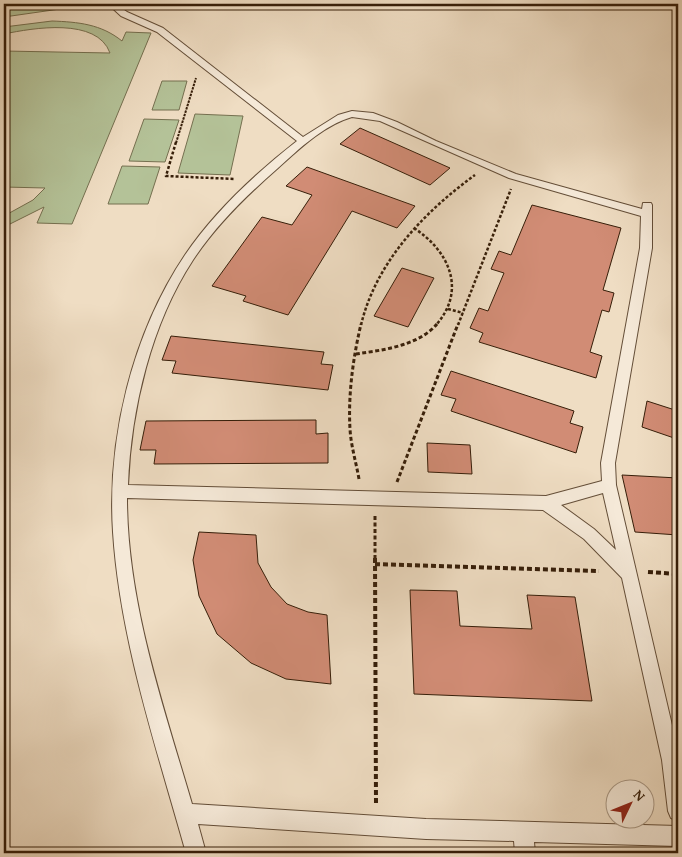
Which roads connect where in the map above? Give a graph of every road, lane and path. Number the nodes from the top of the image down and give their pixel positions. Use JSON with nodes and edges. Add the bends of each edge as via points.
{"nodes":[{"id":1,"x":112,"y":4,"type":"edge"},
{"id":2,"x":216,"y":73,"type":"junction"},
{"id":3,"x":304,"y":142,"type":"junction"},
{"id":4,"x":488,"y":167,"type":"junction"},
{"id":5,"x":516,"y":177,"type":"junction"},
{"id":6,"x":258,"y":180,"type":"junction"},
{"id":7,"x":414,"y":228,"type":"junction"},
{"id":8,"x":448,"y":309,"type":"junction"},
{"id":9,"x":463,"y":314,"type":"junction"},
{"id":10,"x":356,"y":354,"type":"junction"},
{"id":11,"x":609,"y":485,"type":"junction"},
{"id":12,"x":121,"y":491,"type":"junction"},
{"id":13,"x":368,"y":497,"type":"junction"},
{"id":14,"x":390,"y":498,"type":"junction"},
{"id":15,"x":546,"y":502,"type":"junction"},
{"id":16,"x":375,"y":564,"type":"junction"},
{"id":17,"x":627,"y":572,"type":"junction"},
{"id":18,"x":678,"y":574,"type":"edge"},
{"id":19,"x":678,"y":811,"type":"edge"},
{"id":20,"x":185,"y":813,"type":"junction"},
{"id":21,"x":376,"y":826,"type":"junction"},
{"id":22,"x":524,"y":832,"type":"junction"},
{"id":23,"x":678,"y":836,"type":"edge"},
{"id":24,"x":196,"y":853,"type":"edge"},
{"id":25,"x":525,"y":853,"type":"edge"}],
"edges":[{"from":1,"to":2,"type":"lane","via":[[124,14],[160,30]]},
{"from":2,"to":3,"type":"lane"},
{"from":2,"to":6,"type":"path","via":[[197,74],[166,176]]},
{"from":3,"to":4,"type":"lane","via":[[340,118],[352,114],[369,116]]},
{"from":3,"to":6,"type":"lane"},
{"from":4,"to":5,"type":"lane"},
{"from":4,"to":7,"type":"path","via":[[451,191]]},
{"from":5,"to":9,"type":"path"},
{"from":5,"to":11,"type":"lane","via":[[647,209],[646,248],[608,463]]},
{"from":6,"to":12,"type":"lane","via":[[220,217],[184,266],[156,323],[137,380],[122,457]]},
{"from":7,"to":8,"type":"path","via":[[432,240],[447,260],[454,288]]},
{"from":7,"to":10,"type":"path","via":[[389,260],[365,308]]},
{"from":8,"to":9,"type":"path"},
{"from":8,"to":10,"type":"path","via":[[435,327],[412,341]]},
{"from":9,"to":14,"type":"path"},
{"from":10,"to":13,"type":"path","via":[[350,428]]},
{"from":11,"to":15,"type":"lane"},
{"from":11,"to":17,"type":"lane"},
{"from":12,"to":13,"type":"lane"},
{"from":12,"to":20,"type":"lane","via":[[120,532],[134,624]]},
{"from":13,"to":14,"type":"lane"},
{"from":13,"to":16,"type":"path"},
{"from":14,"to":15,"type":"lane"},
{"from":15,"to":17,"type":"lane","via":[[589,534]]},
{"from":16,"to":17,"type":"path"},
{"from":16,"to":21,"type":"path"},
{"from":17,"to":18,"type":"path"},
{"from":17,"to":19,"type":"lane","via":[[671,760]]},
{"from":20,"to":21,"type":"lane"},
{"from":20,"to":24,"type":"lane"},
{"from":21,"to":22,"type":"lane"},
{"from":22,"to":23,"type":"lane"},
{"from":22,"to":25,"type":"lane"}]}
